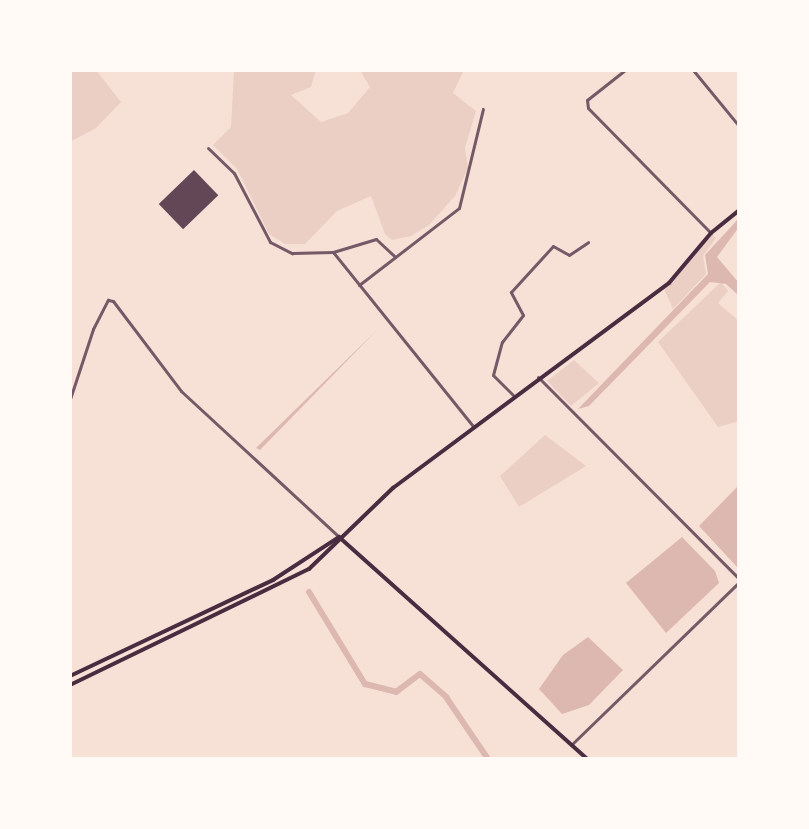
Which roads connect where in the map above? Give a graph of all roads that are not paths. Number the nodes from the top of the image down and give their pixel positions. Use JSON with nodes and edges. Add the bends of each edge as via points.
{"nodes":[{"id":1,"x":625,"y":70,"type":"edge"},
{"id":2,"x":693,"y":70,"type":"edge"},
{"id":3,"x":483,"y":109,"type":"dead end"},
{"id":4,"x":739,"y":126,"type":"edge"},
{"id":5,"x":208,"y":148,"type":"dead end"},
{"id":6,"x":739,"y":210,"type":"edge"},
{"id":7,"x":711,"y":233,"type":"junction"},
{"id":8,"x":588,"y":242,"type":"dead end"},
{"id":9,"x":333,"y":252,"type":"junction"},
{"id":10,"x":396,"y":258,"type":"junction"},
{"id":11,"x":359,"y":285,"type":"junction"},
{"id":12,"x":538,"y":377,"type":"junction"},
{"id":13,"x":513,"y":395,"type":"junction"},
{"id":14,"x":70,"y":399,"type":"edge"},
{"id":15,"x":473,"y":426,"type":"junction"},
{"id":16,"x":339,"y":537,"type":"junction"},
{"id":17,"x":739,"y":581,"type":"edge"},
{"id":18,"x":70,"y":676,"type":"edge"},
{"id":19,"x":70,"y":685,"type":"edge"},
{"id":20,"x":571,"y":745,"type":"junction"},
{"id":21,"x":587,"y":759,"type":"edge"}],
"edges":[{"from":1,"to":7,"type":"street","via":[[587,100],[588,108]]},
{"from":2,"to":4,"type":"street"},
{"from":3,"to":10,"type":"street","via":[[459,208]]},
{"from":5,"to":9,"type":"street","via":[[234,173],[260,229],[276,247],[292,253]]},
{"from":6,"to":7,"type":"main road"},
{"from":7,"to":12,"type":"main road","via":[[669,283]]},
{"from":8,"to":13,"type":"street","via":[[569,255],[553,246],[511,292],[523,315],[502,342],[493,375]]},
{"from":9,"to":10,"type":"street","via":[[376,239]]},
{"from":9,"to":11,"type":"street"},
{"from":10,"to":11,"type":"street"},
{"from":11,"to":15,"type":"street"},
{"from":12,"to":13,"type":"main road"},
{"from":12,"to":17,"type":"street"},
{"from":13,"to":15,"type":"main road"},
{"from":14,"to":16,"type":"street","via":[[93,329],[108,300],[113,301],[181,391]]},
{"from":15,"to":16,"type":"main road"},
{"from":16,"to":18,"type":"main road","via":[[273,580]]},
{"from":16,"to":19,"type":"main road","via":[[323,558],[278,588]]},
{"from":16,"to":20,"type":"main road"},
{"from":17,"to":20,"type":"street"},
{"from":20,"to":21,"type":"main road"}]}
